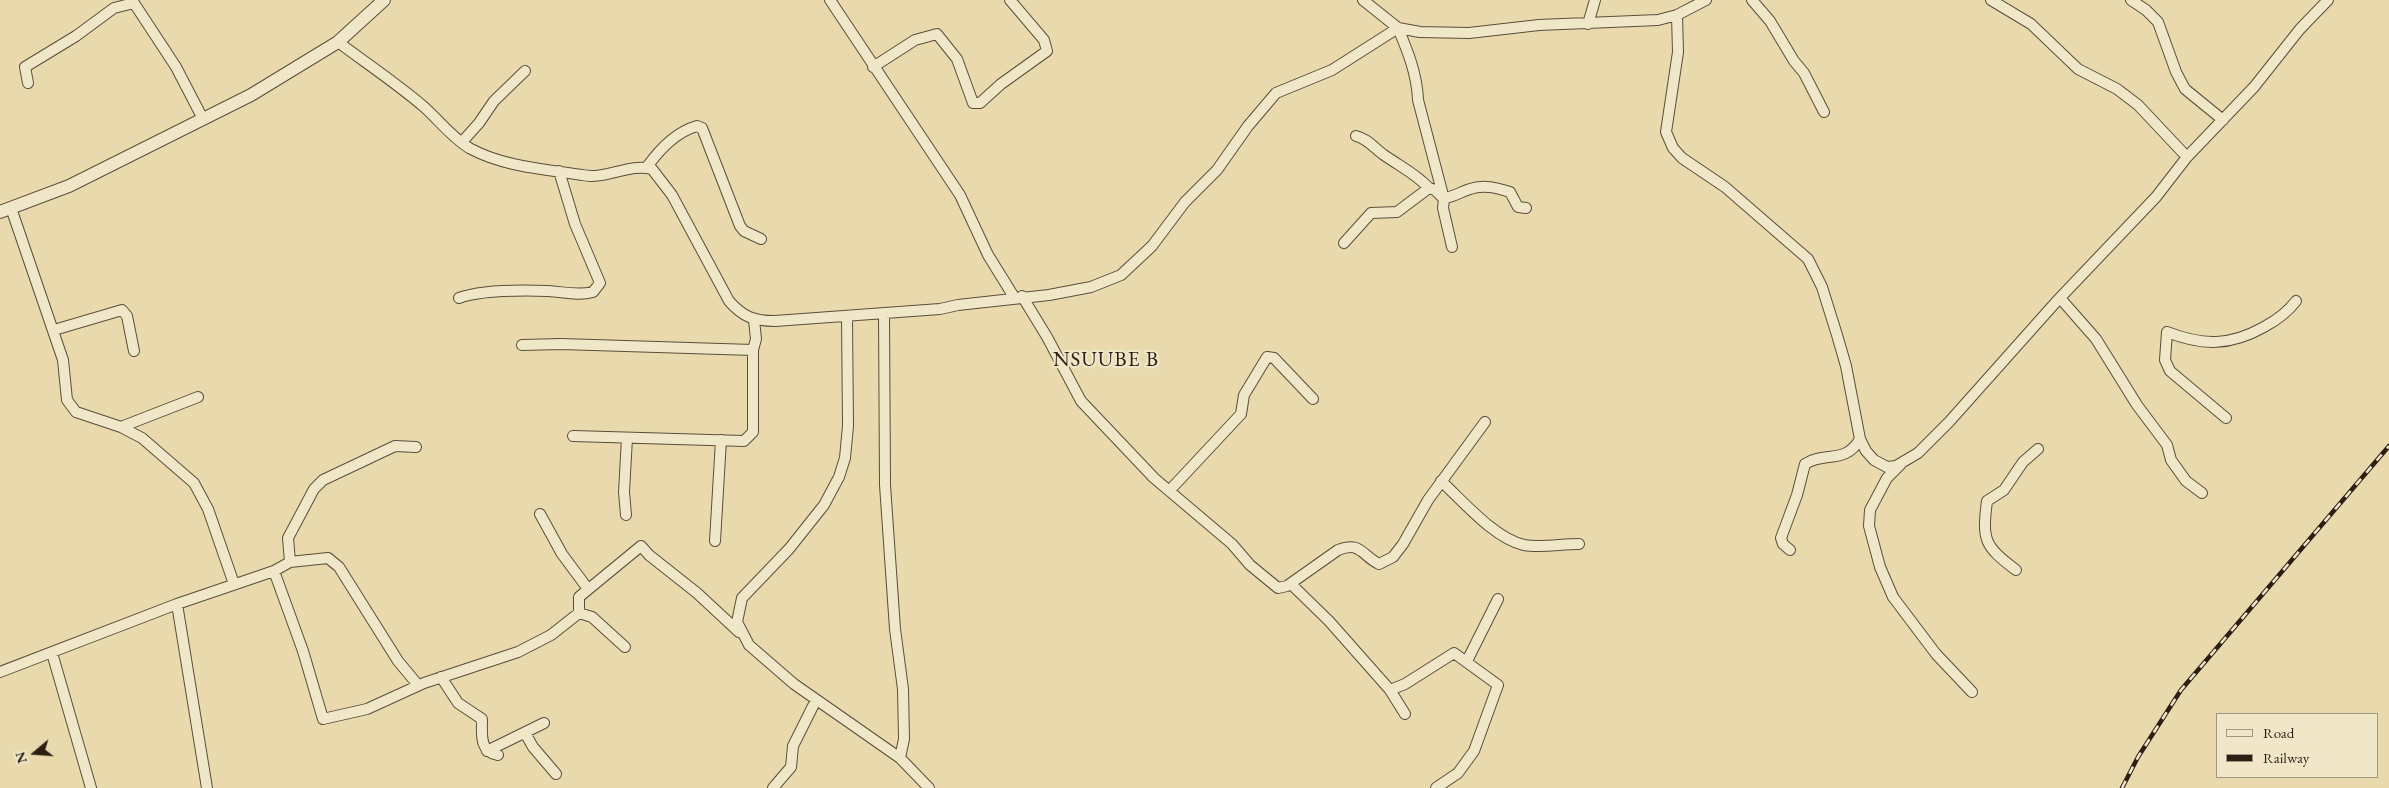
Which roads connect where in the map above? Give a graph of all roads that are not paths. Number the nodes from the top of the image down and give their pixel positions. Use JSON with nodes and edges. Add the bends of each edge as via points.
{"nodes":[{"id":1,"x":384,"y":0,"type":"edge"},
{"id":2,"x":830,"y":0,"type":"edge"},
{"id":3,"x":1010,"y":0,"type":"edge"},
{"id":4,"x":1363,"y":0,"type":"edge"},
{"id":5,"x":1595,"y":0,"type":"edge"},
{"id":6,"x":1706,"y":0,"type":"edge"},
{"id":7,"x":1752,"y":0,"type":"edge"},
{"id":8,"x":1992,"y":0,"type":"edge"},
{"id":9,"x":2131,"y":0,"type":"edge"},
{"id":10,"x":2328,"y":0,"type":"edge"},
{"id":11,"x":133,"y":2,"type":"edge"},
{"id":12,"x":1677,"y":15,"type":"junction"},
{"id":13,"x":1588,"y":24,"type":"junction"},
{"id":14,"x":1398,"y":28,"type":"junction"},
{"id":15,"x":338,"y":42,"type":"junction"},
{"id":16,"x":873,"y":67,"type":"junction"},
{"id":17,"x":525,"y":71,"type":"dead end"},
{"id":18,"x":28,"y":83,"type":"dead end"},
{"id":19,"x":1824,"y":112,"type":"dead end"},
{"id":20,"x":203,"y":119,"type":"junction"},
{"id":21,"x":2223,"y":120,"type":"junction"},
{"id":22,"x":1356,"y":136,"type":"dead end"},
{"id":23,"x":462,"y":142,"type":"junction"},
{"id":24,"x":2187,"y":157,"type":"junction"},
{"id":25,"x":646,"y":167,"type":"junction"},
{"id":26,"x":559,"y":171,"type":"junction"},
{"id":27,"x":1429,"y":188,"type":"junction"},
{"id":28,"x":1444,"y":198,"type":"junction"},
{"id":29,"x":1526,"y":208,"type":"dead end"},
{"id":30,"x":6,"y":210,"type":"edge"},
{"id":31,"x":761,"y":240,"type":"dead end"},
{"id":32,"x":1344,"y":243,"type":"dead end"},
{"id":33,"x":1452,"y":247,"type":"dead end"},
{"id":34,"x":1018,"y":297,"type":"junction"},
{"id":35,"x":459,"y":298,"type":"dead end"},
{"id":36,"x":2060,"y":298,"type":"junction"},
{"id":37,"x":2296,"y":300,"type":"dead end"},
{"id":38,"x":884,"y":313,"type":"junction"},
{"id":39,"x":847,"y":316,"type":"junction"},
{"id":40,"x":754,"y":320,"type":"junction"},
{"id":41,"x":54,"y":330,"type":"junction"},
{"id":42,"x":522,"y":345,"type":"dead end"},
{"id":43,"x":753,"y":350,"type":"junction"},
{"id":44,"x":134,"y":351,"type":"dead end"},
{"id":45,"x":198,"y":397,"type":"dead end"},
{"id":46,"x":1313,"y":399,"type":"dead end"},
{"id":47,"x":2226,"y":418,"type":"dead end"},
{"id":48,"x":1485,"y":422,"type":"dead end"},
{"id":49,"x":121,"y":427,"type":"junction"},
{"id":50,"x":573,"y":436,"type":"dead end"},
{"id":51,"x":627,"y":438,"type":"junction"},
{"id":52,"x":1860,"y":438,"type":"junction"},
{"id":53,"x":721,"y":440,"type":"junction"},
{"id":54,"x":416,"y":447,"type":"dead end"},
{"id":55,"x":2038,"y":449,"type":"dead end"},
{"id":56,"x":1901,"y":463,"type":"junction"},
{"id":57,"x":1441,"y":481,"type":"junction"},
{"id":58,"x":1170,"y":490,"type":"junction"},
{"id":59,"x":2202,"y":493,"type":"dead end"},
{"id":60,"x":540,"y":514,"type":"dead end"},
{"id":61,"x":626,"y":515,"type":"dead end"},
{"id":62,"x":714,"y":541,"type":"dead end"},
{"id":63,"x":1579,"y":544,"type":"dead end"},
{"id":64,"x":1790,"y":550,"type":"dead end"},
{"id":65,"x":290,"y":562,"type":"junction"},
{"id":66,"x":2016,"y":570,"type":"dead end"},
{"id":67,"x":274,"y":571,"type":"junction"},
{"id":68,"x":234,"y":584,"type":"junction"},
{"id":69,"x":1290,"y":584,"type":"junction"},
{"id":70,"x":588,"y":589,"type":"junction"},
{"id":71,"x":1498,"y":599,"type":"dead end"},
{"id":72,"x":177,"y":604,"type":"junction"},
{"id":73,"x":579,"y":612,"type":"junction"},
{"id":74,"x":741,"y":633,"type":"junction"},
{"id":75,"x":625,"y":647,"type":"dead end"},
{"id":76,"x":52,"y":653,"type":"junction"},
{"id":77,"x":1467,"y":661,"type":"junction"},
{"id":78,"x":0,"y":672,"type":"edge"},
{"id":79,"x":441,"y":677,"type":"junction"},
{"id":80,"x":418,"y":685,"type":"junction"},
{"id":81,"x":1390,"y":690,"type":"junction"},
{"id":82,"x":1972,"y":692,"type":"dead end"},
{"id":83,"x":816,"y":700,"type":"junction"},
{"id":84,"x":1405,"y":714,"type":"dead end"},
{"id":85,"x":544,"y":723,"type":"dead end"},
{"id":86,"x":524,"y":733,"type":"junction"},
{"id":87,"x":487,"y":751,"type":"junction"},
{"id":88,"x":498,"y":755,"type":"dead end"},
{"id":89,"x":900,"y":758,"type":"junction"},
{"id":90,"x":556,"y":774,"type":"dead end"},
{"id":91,"x":91,"y":788,"type":"edge"},
{"id":92,"x":207,"y":788,"type":"edge"},
{"id":93,"x":773,"y":788,"type":"edge"},
{"id":94,"x":930,"y":788,"type":"edge"},
{"id":95,"x":1436,"y":788,"type":"edge"}],
"edges":[{"from":1,"to":15,"type":"street"},
{"from":2,"to":16,"type":"street"},
{"from":3,"to":16,"type":"street","via":[[1044,40],[1047,51],[980,103],[973,103],[957,59],[937,34],[915,40]]},
{"from":4,"to":14,"type":"street"},
{"from":5,"to":13,"type":"street"},
{"from":6,"to":12,"type":"street"},
{"from":7,"to":19,"type":"street","via":[[1804,73]]},
{"from":8,"to":24,"type":"street","via":[[2031,24],[2078,69],[2117,89],[2138,105]]},
{"from":9,"to":21,"type":"street","via":[[2158,22],[2179,80]]},
{"from":10,"to":21,"type":"street"},
{"from":11,"to":18,"type":"street","via":[[114,8],[25,68]]},
{"from":11,"to":20,"type":"street","via":[[176,67]]},
{"from":12,"to":13,"type":"street","via":[[1658,20]]},
{"from":12,"to":52,"type":"street","via":[[1678,52],[1666,132],[1668,140],[1682,158],[1725,187],[1808,259],[1822,287],[1837,335]]},
{"from":13,"to":14,"type":"street","via":[[1539,25],[1469,33]]},
{"from":14,"to":28,"type":"street","via":[[1411,59],[1418,100]]},
{"from":14,"to":34,"type":"street","via":[[1332,70],[1276,93],[1217,170],[1185,202],[1152,246],[1121,275],[1090,287]]},
{"from":15,"to":20,"type":"street","via":[[258,91]]},
{"from":15,"to":23,"type":"street","via":[[414,99]]},
{"from":16,"to":34,"type":"street","via":[[960,195],[988,255]]},
{"from":17,"to":23,"type":"street","via":[[494,101]]},
{"from":20,"to":30,"type":"street","via":[[70,186]]},
{"from":21,"to":24,"type":"street"},
{"from":22,"to":27,"type":"street","via":[[1365,138]]},
{"from":23,"to":26,"type":"street","via":[[471,149],[519,166]]},
{"from":24,"to":36,"type":"street","via":[[2156,197]]},
{"from":25,"to":26,"type":"street","via":[[600,177]]},
{"from":25,"to":31,"type":"street","via":[[670,141],[690,128],[702,128],[740,226]]},
{"from":25,"to":40,"type":"street","via":[[657,172],[672,195],[729,301],[738,312]]},
{"from":26,"to":35,"type":"street","via":[[575,224],[600,283],[593,292],[581,295],[512,292]]},
{"from":27,"to":28,"type":"street"},
{"from":27,"to":32,"type":"street","via":[[1398,212],[1370,213]]},
{"from":28,"to":29,"type":"street","via":[[1470,189],[1498,188],[1510,192],[1518,207]]},
{"from":28,"to":33,"type":"street","via":[[1443,208]]},
{"from":30,"to":41,"type":"street"},
{"from":34,"to":38,"type":"street","via":[[940,310]]},
{"from":34,"to":58,"type":"street","via":[[1047,336],[1081,401],[1154,478]]},
{"from":36,"to":56,"type":"street","via":[[1950,422],[1918,453]]},
{"from":36,"to":59,"type":"street","via":[[2096,339],[2137,405],[2167,445],[2176,467]]},
{"from":37,"to":47,"type":"street","via":[[2288,312],[2240,339],[2202,342],[2167,332],[2166,360],[2170,371]]},
{"from":38,"to":39,"type":"street"},
{"from":38,"to":89,"type":"street","via":[[885,485],[895,629],[904,689],[904,739]]},
{"from":39,"to":40,"type":"street"},
{"from":39,"to":74,"type":"street","via":[[848,426],[843,464],[824,504],[789,549],[742,598],[736,622]]},
{"from":40,"to":43,"type":"street","via":[[756,339]]},
{"from":41,"to":44,"type":"street","via":[[122,310],[127,316]]},
{"from":41,"to":49,"type":"street","via":[[71,408]]},
{"from":42,"to":43,"type":"street"},
{"from":43,"to":53,"type":"street","via":[[753,432],[744,441]]},
{"from":45,"to":49,"type":"street"},
{"from":46,"to":58,"type":"street","via":[[1274,358],[1267,357],[1244,395],[1241,414]]},
{"from":48,"to":57,"type":"street"},
{"from":49,"to":68,"type":"street","via":[[157,449],[194,483],[208,509]]},
{"from":50,"to":51,"type":"street"},
{"from":51,"to":53,"type":"street"},
{"from":51,"to":61,"type":"street"},
{"from":52,"to":56,"type":"street","via":[[1866,451],[1880,464],[1887,467]]},
{"from":52,"to":64,"type":"street","via":[[1854,449],[1846,454],[1805,464],[1781,538]]},
{"from":53,"to":62,"type":"street"},
{"from":54,"to":65,"type":"street","via":[[395,446],[322,480],[288,538]]},
{"from":55,"to":66,"type":"street","via":[[2023,462],[2004,490],[1987,501],[1986,539],[1996,555]]},
{"from":56,"to":82,"type":"street","via":[[1887,478],[1870,510],[1869,526],[1880,567],[1893,597],[1936,654]]},
{"from":57,"to":63,"type":"street","via":[[1485,522],[1513,540],[1532,545]]},
{"from":57,"to":69,"type":"street","via":[[1403,544],[1385,563],[1379,564],[1358,548],[1346,547]]},
{"from":58,"to":69,"type":"street","via":[[1275,586],[1282,588]]},
{"from":60,"to":70,"type":"street","via":[[562,554]]},
{"from":65,"to":67,"type":"street"},
{"from":65,"to":80,"type":"street","via":[[328,558],[334,561],[398,660]]},
{"from":67,"to":68,"type":"street"},
{"from":67,"to":80,"type":"street","via":[[323,719],[367,709]]},
{"from":68,"to":72,"type":"street"},
{"from":69,"to":81,"type":"street","via":[[1322,614]]},
{"from":70,"to":73,"type":"street","via":[[579,597]]},
{"from":70,"to":74,"type":"street","via":[[641,546]]},
{"from":71,"to":77,"type":"street"},
{"from":72,"to":76,"type":"street"},
{"from":72,"to":92,"type":"street"},
{"from":73,"to":75,"type":"street","via":[[592,617]]},
{"from":73,"to":79,"type":"street","via":[[533,645]]},
{"from":74,"to":83,"type":"street","via":[[749,645]]},
{"from":76,"to":78,"type":"street"},
{"from":76,"to":91,"type":"street"},
{"from":77,"to":81,"type":"street","via":[[1454,653]]},
{"from":77,"to":95,"type":"street","via":[[1498,686],[1474,750],[1458,773]]},
{"from":79,"to":80,"type":"street"},
{"from":79,"to":87,"type":"street","via":[[458,703],[482,719],[482,743]]},
{"from":81,"to":84,"type":"street"},
{"from":83,"to":89,"type":"street"},
{"from":83,"to":93,"type":"street","via":[[794,746],[791,766]]},
{"from":85,"to":86,"type":"street"},
{"from":86,"to":87,"type":"street"},
{"from":86,"to":90,"type":"street"},
{"from":87,"to":88,"type":"street"},
{"from":89,"to":94,"type":"street"}]}
